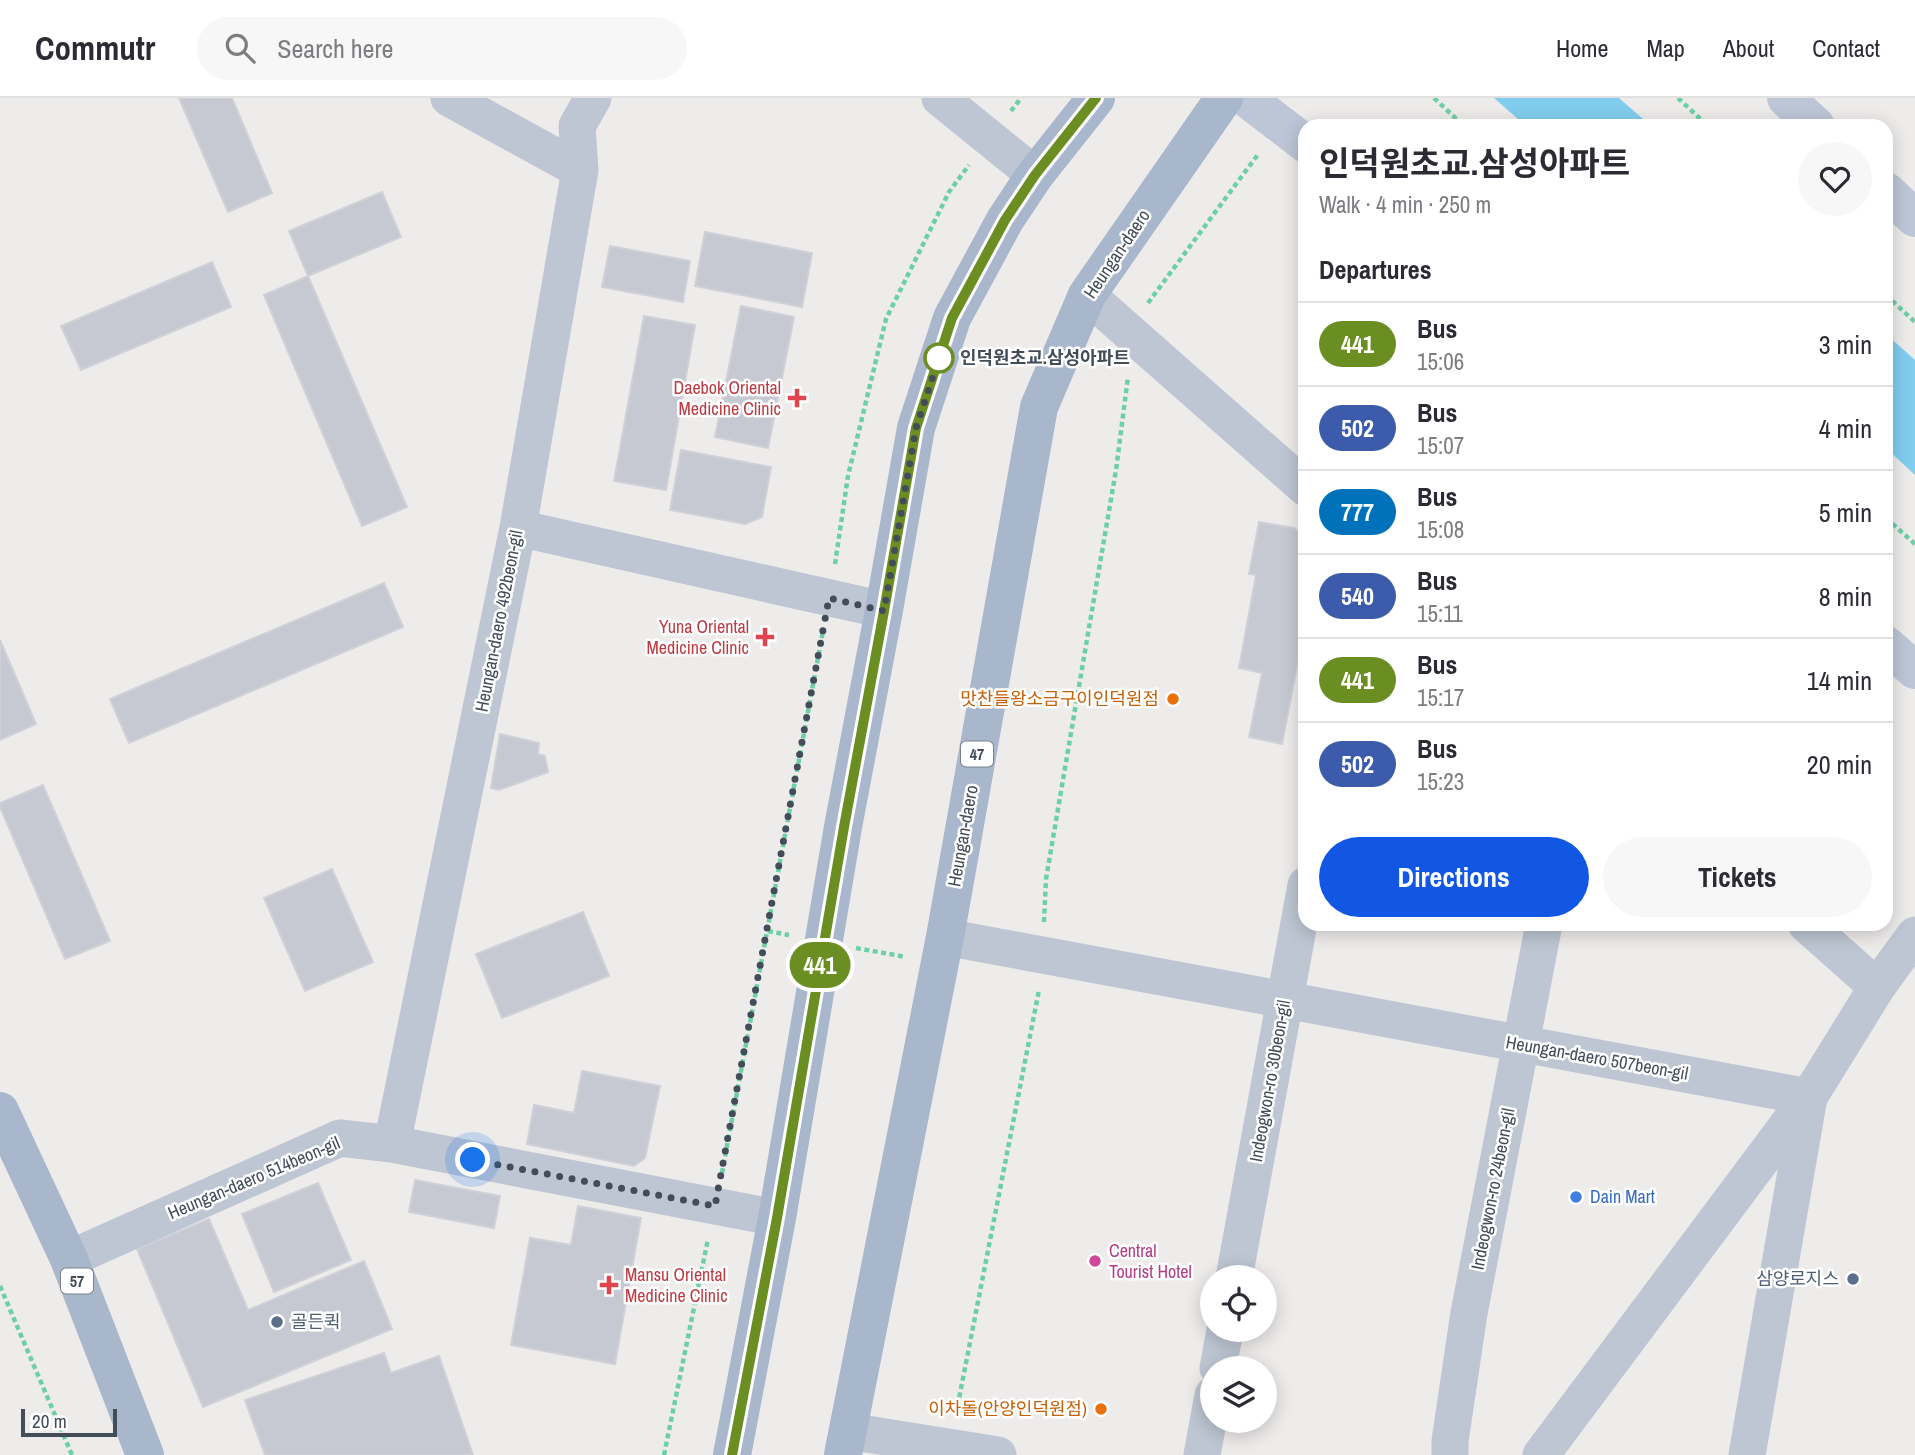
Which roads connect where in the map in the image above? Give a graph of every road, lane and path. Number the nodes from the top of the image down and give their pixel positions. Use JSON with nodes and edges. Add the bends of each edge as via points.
{"nodes":[{"id":1,"x":449,"y":98,"type":"edge"},
{"id":2,"x":593,"y":98,"type":"edge"},
{"id":3,"x":940,"y":98,"type":"edge"},
{"id":4,"x":1021,"y":98,"type":"edge"},
{"id":5,"x":1096,"y":98,"type":"edge"},
{"id":6,"x":1224,"y":98,"type":"edge"},
{"id":7,"x":1246,"y":98,"type":"edge"},
{"id":8,"x":1434,"y":98,"type":"edge"},
{"id":9,"x":1678,"y":98,"type":"edge"},
{"id":10,"x":1786,"y":98,"type":"edge"},
{"id":11,"x":1456,"y":119,"type":"edge"},
{"id":12,"x":1700,"y":119,"type":"edge"},
{"id":13,"x":1808,"y":119,"type":"edge"},
{"id":14,"x":1293,"y":134,"type":"edge"},
{"id":15,"x":990,"y":139,"type":"junction"},
{"id":16,"x":580,"y":170,"type":"junction"},
{"id":17,"x":1035,"y":175,"type":"junction"},
{"id":18,"x":1893,"y":198,"type":"edge"},
{"id":19,"x":1915,"y":218,"type":"edge"},
{"id":20,"x":1087,"y":295,"type":"junction"},
{"id":21,"x":1893,"y":302,"type":"edge"},
{"id":22,"x":1915,"y":322,"type":"edge"},
{"id":23,"x":1134,"y":337,"type":"junction"},
{"id":24,"x":1298,"y":481,"type":"edge"},
{"id":25,"x":1893,"y":524,"type":"edge"},
{"id":26,"x":518,"y":528,"type":"junction"},
{"id":27,"x":1915,"y":544,"type":"edge"},
{"id":28,"x":829,"y":598,"type":"junction"},
{"id":29,"x":884,"y":611,"type":"junction"},
{"id":30,"x":1893,"y":651,"type":"edge"},
{"id":31,"x":1915,"y":670,"type":"edge"},
{"id":32,"x":1298,"y":928,"type":"edge"},
{"id":33,"x":1543,"y":931,"type":"edge"},
{"id":34,"x":1814,"y":931,"type":"edge"},
{"id":35,"x":1915,"y":935,"type":"edge"},
{"id":36,"x":945,"y":937,"type":"junction"},
{"id":37,"x":1042,"y":955,"type":"junction"},
{"id":38,"x":1877,"y":986,"type":"junction"},
{"id":39,"x":1285,"y":999,"type":"junction"},
{"id":40,"x":1520,"y":1045,"type":"junction"},
{"id":41,"x":1809,"y":1097,"type":"junction"},
{"id":42,"x":0,"y":1111,"type":"edge"},
{"id":43,"x":392,"y":1144,"type":"junction"},
{"id":44,"x":715,"y":1206,"type":"junction"},
{"id":45,"x":777,"y":1218,"type":"junction"},
{"id":46,"x":69,"y":1259,"type":"junction"},
{"id":47,"x":1236,"y":1265,"type":"edge"},
{"id":48,"x":0,"y":1286,"type":"edge"},
{"id":49,"x":1206,"y":1433,"type":"edge"},
{"id":50,"x":845,"y":1443,"type":"edge"},
{"id":51,"x":950,"y":1447,"type":"junction"},
{"id":52,"x":72,"y":1455,"type":"edge"},
{"id":53,"x":145,"y":1455,"type":"edge"},
{"id":54,"x":664,"y":1455,"type":"edge"},
{"id":55,"x":732,"y":1455,"type":"edge"},
{"id":56,"x":998,"y":1455,"type":"edge"},
{"id":57,"x":1202,"y":1455,"type":"edge"},
{"id":58,"x":1450,"y":1455,"type":"edge"},
{"id":59,"x":1541,"y":1455,"type":"edge"},
{"id":60,"x":1747,"y":1455,"type":"edge"}],
"edges":[{"from":1,"to":16,"type":"street"},
{"from":2,"to":16,"type":"street","name":"Heungan-daero 492beon-gil","via":[[577,126]]},
{"from":3,"to":15,"type":"street"},
{"from":4,"to":15,"type":"path"},
{"from":5,"to":17,"type":"main road"},
{"from":6,"to":20,"type":"main road","name":"Heungan-daero","number":"47"},
{"from":7,"to":14,"type":"street"},
{"from":8,"to":11,"type":"path"},
{"from":9,"to":12,"type":"path"},
{"from":10,"to":13,"type":"street"},
{"from":14,"to":23,"type":"path","via":[[1136,319]]},
{"from":15,"to":17,"type":"street"},
{"from":15,"to":28,"type":"path","via":[[949,192],[886,319],[848,476]]},
{"from":16,"to":26,"type":"street","name":"Heungan-daero 492beon-gil"},
{"from":17,"to":29,"type":"main road","via":[[952,318],[916,428]]},
{"from":18,"to":19,"type":"street"},
{"from":20,"to":23,"type":"street"},
{"from":20,"to":36,"type":"main road","name":"Heungan-daero","number":"47","via":[[1039,407]]},
{"from":21,"to":22,"type":"path"},
{"from":23,"to":24,"type":"street"},
{"from":23,"to":37,"type":"path","via":[[1116,470],[1046,879]]},
{"from":25,"to":27,"type":"path"},
{"from":26,"to":28,"type":"street"},
{"from":26,"to":43,"type":"street","name":"Heungan-daero 492beon-gil"},
{"from":28,"to":29,"type":"street"},
{"from":28,"to":44,"type":"path"},
{"from":29,"to":45,"type":"main road"},
{"from":30,"to":31,"type":"street"},
{"from":32,"to":39,"type":"street","name":"Indeogwon-ro 30beon-gil"},
{"from":33,"to":40,"type":"street","name":"Indeogwon-ro 24beon-gil"},
{"from":34,"to":38,"type":"street"},
{"from":35,"to":38,"type":"street"},
{"from":36,"to":37,"type":"street","name":"Heungan-daero 507beon-gil"},
{"from":36,"to":50,"type":"main road","name":"Heungan-daero","number":"47"},
{"from":37,"to":39,"type":"street","name":"Heungan-daero 507beon-gil"},
{"from":37,"to":51,"type":"path","via":[[1041,983]]},
{"from":38,"to":41,"type":"street"},
{"from":39,"to":40,"type":"street","name":"Heungan-daero 507beon-gil"},
{"from":39,"to":47,"type":"street","name":"Indeogwon-ro 30beon-gil"},
{"from":40,"to":41,"type":"street","name":"Heungan-daero 507beon-gil"},
{"from":40,"to":58,"type":"street","name":"Indeogwon-ro 24beon-gil","via":[[1469,1313]]},
{"from":41,"to":59,"type":"street"},
{"from":41,"to":60,"type":"street"},
{"from":42,"to":46,"type":"main road","number":"57"},
{"from":43,"to":44,"type":"street","name":"Heungan-daero 514beon-gil"},
{"from":43,"to":46,"type":"street","name":"Heungan-daero 514beon-gil","via":[[340,1138]]},
{"from":44,"to":45,"type":"street","name":"Heungan-daero 514beon-gil"},
{"from":44,"to":54,"type":"path"},
{"from":45,"to":55,"type":"main road"},
{"from":46,"to":53,"type":"main road","number":"57"},
{"from":48,"to":52,"type":"path"},
{"from":49,"to":57,"type":"street"},
{"from":50,"to":51,"type":"street"},
{"from":51,"to":56,"type":"street"}]}
